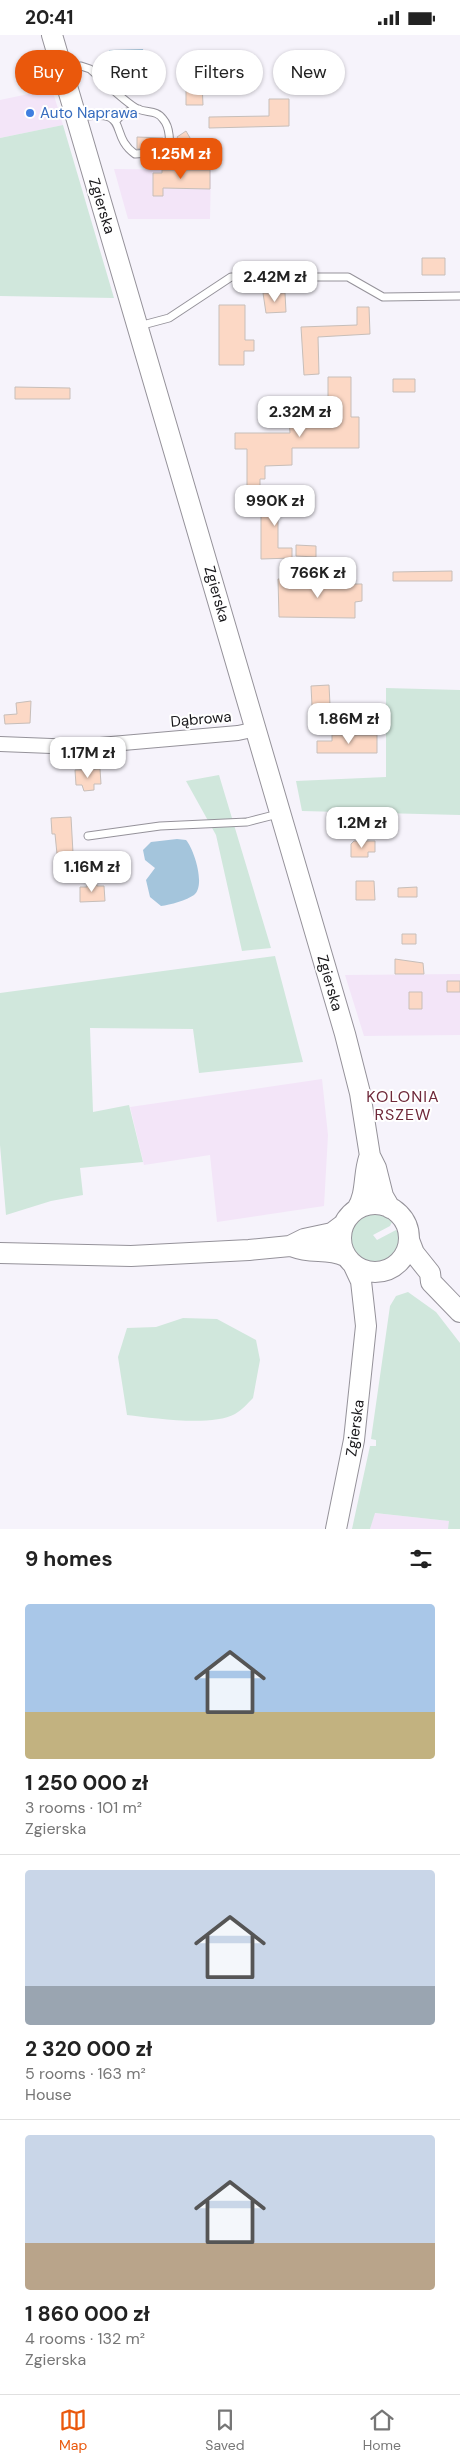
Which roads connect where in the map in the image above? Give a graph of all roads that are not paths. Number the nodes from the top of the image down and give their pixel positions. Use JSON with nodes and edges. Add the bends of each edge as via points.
{"nodes":[{"id":1,"x":52,"y":35,"type":"edge"},
{"id":2,"x":57,"y":50,"type":"edge"},
{"id":3,"x":82,"y":67,"type":"edge"},
{"id":4,"x":70,"y":95,"type":"edge"},
{"id":5,"x":138,"y":109,"type":"junction"},
{"id":6,"x":76,"y":118,"type":"junction"},
{"id":7,"x":116,"y":121,"type":"junction"},
{"id":8,"x":460,"y":296,"type":"edge"},
{"id":9,"x":138,"y":326,"type":"junction"},
{"id":10,"x":256,"y":729,"type":"junction"},
{"id":11,"x":0,"y":744,"type":"edge"},
{"id":12,"x":280,"y":813,"type":"junction"},
{"id":13,"x":88,"y":836,"type":"dead end"},
{"id":14,"x":370,"y":1157,"type":"junction"},
{"id":15,"x":390,"y":1207,"type":"junction"},
{"id":16,"x":357,"y":1209,"type":"junction"},
{"id":17,"x":344,"y":1224,"type":"junction"},
{"id":18,"x":409,"y":1240,"type":"junction"},
{"id":19,"x":290,"y":1246,"type":"junction"},
{"id":20,"x":0,"y":1253,"type":"edge"},
{"id":21,"x":350,"y":1261,"type":"junction"},
{"id":22,"x":389,"y":1269,"type":"junction"},
{"id":23,"x":431,"y":1282,"type":"junction"},
{"id":24,"x":460,"y":1312,"type":"edge"},
{"id":25,"x":366,"y":1326,"type":"junction"},
{"id":26,"x":336,"y":1529,"type":"edge"}],
"edges":[{"from":1,"to":2,"type":"main road","name":"Zgierska"},
{"from":3,"to":5,"type":"lane","via":[[90,69]]},
{"from":4,"to":6,"type":"main road","name":"Zgierska"},
{"from":5,"to":7,"type":"lane","via":[[123,113]]},
{"from":5,"to":7,"type":"lane","via":[[152,111],[164,119],[170,146],[166,152],[135,154],[127,147]]},
{"from":6,"to":7,"type":"lane","via":[[106,115]]},
{"from":6,"to":9,"type":"main road","name":"Zgierska"},
{"from":8,"to":9,"type":"lane","via":[[383,297],[348,277],[231,277],[169,318]]},
{"from":9,"to":10,"type":"main road","name":"Zgierska"},
{"from":10,"to":11,"type":"street","name":"Dąbrowa","via":[[78,747]]},
{"from":10,"to":12,"type":"main road","name":"Zgierska"},
{"from":12,"to":13,"type":"lane","via":[[247,822],[160,826]]},
{"from":12,"to":14,"type":"main road","name":"Zgierska","via":[[354,1069]]},
{"from":14,"to":15,"type":"main road","name":"Zgierska"},
{"from":14,"to":16,"type":"main road","name":"Zgierska","via":[[365,1193]]},
{"from":15,"to":16,"type":"main road","via":[[377,1204]]},
{"from":15,"to":18,"type":"main road","via":[[404,1221]]},
{"from":16,"to":17,"type":"main road"},
{"from":17,"to":19,"type":"main road","via":[[332,1233],[304,1239]]},
{"from":17,"to":21,"type":"main road","via":[[341,1243]]},
{"from":18,"to":22,"type":"main road","via":[[402,1259]]},
{"from":18,"to":23,"type":"main road","via":[[414,1253],[430,1273]]},
{"from":19,"to":20,"type":"main road","via":[[131,1256]]},
{"from":19,"to":21,"type":"main road","via":[[336,1251]]},
{"from":21,"to":22,"type":"main road","via":[[373,1273]]},
{"from":21,"to":25,"type":"main road","name":"Zgierska","via":[[361,1281]]},
{"from":22,"to":23,"type":"main road","via":[[403,1269],[422,1281]]},
{"from":22,"to":25,"type":"main road","name":"Zgierska","via":[[378,1286]]},
{"from":23,"to":24,"type":"main road"},
{"from":25,"to":26,"type":"main road","name":"Zgierska","via":[[354,1440]]}]}
